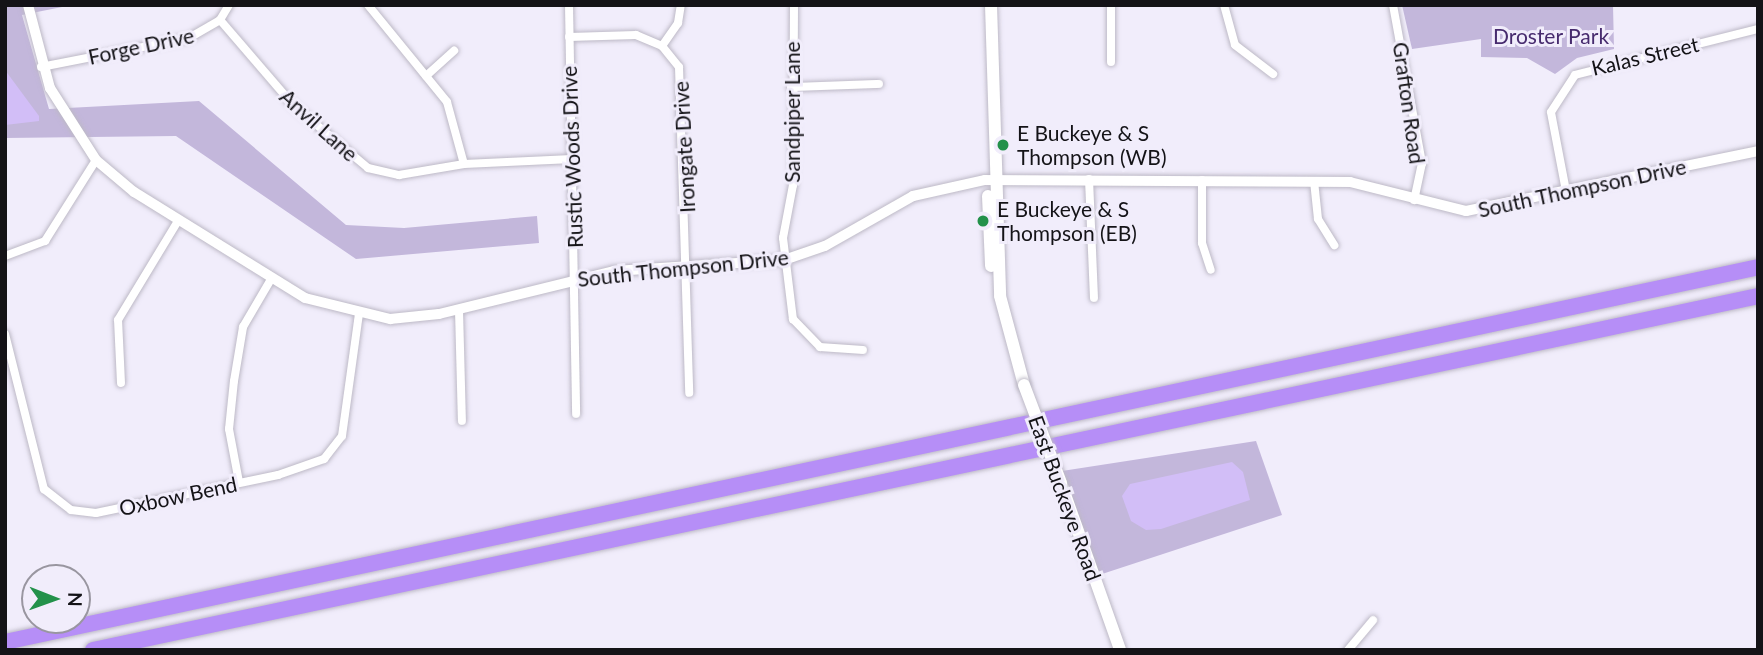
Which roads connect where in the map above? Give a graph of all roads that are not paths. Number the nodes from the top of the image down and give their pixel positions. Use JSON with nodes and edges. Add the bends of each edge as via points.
{"nodes":[{"id":1,"x":29,"y":5,"type":"edge"},
{"id":2,"x":229,"y":5,"type":"edge"},
{"id":3,"x":368,"y":5,"type":"edge"},
{"id":4,"x":569,"y":5,"type":"edge"},
{"id":5,"x":681,"y":5,"type":"edge"},
{"id":6,"x":794,"y":5,"type":"edge"},
{"id":7,"x":991,"y":5,"type":"edge"},
{"id":8,"x":1111,"y":5,"type":"edge"},
{"id":9,"x":1224,"y":5,"type":"edge"},
{"id":10,"x":1393,"y":5,"type":"edge"},
{"id":11,"x":220,"y":20,"type":"junction"},
{"id":12,"x":1758,"y":29,"type":"edge"},
{"id":13,"x":569,"y":37,"type":"junction"},
{"id":14,"x":662,"y":46,"type":"junction"},
{"id":15,"x":454,"y":51,"type":"dead end"},
{"id":16,"x":1111,"y":62,"type":"dead end"},
{"id":17,"x":41,"y":67,"type":"junction"},
{"id":18,"x":1273,"y":74,"type":"dead end"},
{"id":19,"x":426,"y":76,"type":"junction"},
{"id":20,"x":878,"y":84,"type":"dead end"},
{"id":21,"x":791,"y":87,"type":"junction"},
{"id":22,"x":1758,"y":152,"type":"edge"},
{"id":23,"x":572,"y":159,"type":"junction"},
{"id":24,"x":96,"y":160,"type":"junction"},
{"id":25,"x":464,"y":164,"type":"junction"},
{"id":26,"x":992,"y":179,"type":"junction"},
{"id":27,"x":1089,"y":179,"type":"junction"},
{"id":28,"x":1202,"y":180,"type":"junction"},
{"id":29,"x":1314,"y":181,"type":"junction"},
{"id":30,"x":1566,"y":191,"type":"junction"},
{"id":31,"x":1414,"y":200,"type":"junction"},
{"id":32,"x":178,"y":220,"type":"junction"},
{"id":33,"x":1335,"y":245,"type":"dead end"},
{"id":34,"x":5,"y":256,"type":"edge"},
{"id":35,"x":784,"y":260,"type":"junction"},
{"id":36,"x":688,"y":265,"type":"junction"},
{"id":37,"x":1758,"y":267,"type":"edge"},
{"id":38,"x":1212,"y":270,"type":"dead end"},
{"id":39,"x":575,"y":278,"type":"junction"},
{"id":40,"x":271,"y":279,"type":"junction"},
{"id":41,"x":1758,"y":296,"type":"edge"},
{"id":42,"x":1094,"y":298,"type":"dead end"},
{"id":43,"x":459,"y":310,"type":"junction"},
{"id":44,"x":359,"y":314,"type":"junction"},
{"id":45,"x":5,"y":334,"type":"edge"},
{"id":46,"x":863,"y":350,"type":"dead end"},
{"id":47,"x":121,"y":383,"type":"dead end"},
{"id":48,"x":689,"y":393,"type":"dead end"},
{"id":49,"x":576,"y":414,"type":"dead end"},
{"id":50,"x":462,"y":421,"type":"dead end"},
{"id":51,"x":239,"y":482,"type":"junction"},
{"id":52,"x":1373,"y":620,"type":"dead end"},
{"id":53,"x":12,"y":640,"type":"edge"},
{"id":54,"x":93,"y":650,"type":"edge"},
{"id":55,"x":1120,"y":650,"type":"edge"},
{"id":56,"x":1348,"y":650,"type":"edge"}],
"edges":[{"from":1,"to":17,"type":"street","name":"South Thompson Drive"},
{"from":2,"to":11,"type":"street","name":"Forge Drive"},
{"from":3,"to":19,"type":"street"},
{"from":4,"to":13,"type":"street"},
{"from":5,"to":14,"type":"street","via":[[678,23]]},
{"from":6,"to":21,"type":"street","name":"Sandpiper Lane"},
{"from":7,"to":26,"type":"main road","name":"East Buckeye Road"},
{"from":8,"to":16,"type":"street"},
{"from":9,"to":18,"type":"street","via":[[1235,45]]},
{"from":10,"to":31,"type":"street","name":"Grafton Road","via":[[1422,163]]},
{"from":11,"to":17,"type":"street","name":"Forge Drive","via":[[189,38]]},
{"from":11,"to":25,"type":"street","name":"Anvil Lane","via":[[293,105],[368,168],[399,175]]},
{"from":12,"to":30,"type":"street","name":"Kalas Street","via":[[1575,75],[1551,112]]},
{"from":13,"to":14,"type":"street","via":[[636,35]]},
{"from":13,"to":23,"type":"street","name":"Rustic Woods Drive"},
{"from":14,"to":36,"type":"street","name":"Irongate Drive","via":[[682,78]]},
{"from":15,"to":19,"type":"street"},
{"from":17,"to":24,"type":"street","name":"South Thompson Drive","via":[[61,111]]},
{"from":19,"to":25,"type":"street","via":[[453,114]]},
{"from":20,"to":21,"type":"street"},
{"from":21,"to":35,"type":"street","name":"Sandpiper Lane","via":[[793,185]]},
{"from":22,"to":30,"type":"street","name":"South Thompson Drive"},
{"from":23,"to":25,"type":"street","name":"Anvil Lane"},
{"from":23,"to":39,"type":"street","name":"Rustic Woods Drive"},
{"from":24,"to":32,"type":"street","name":"South Thompson Drive"},
{"from":24,"to":34,"type":"street","via":[[45,241]]},
{"from":26,"to":27,"type":"street","name":"South Thompson Drive"},
{"from":26,"to":35,"type":"street","name":"South Thompson Drive","via":[[913,196],[825,246]]},
{"from":26,"to":55,"type":"main road","name":"East Buckeye Road","bridge":true,"via":[[992,282],[1024,385]]},
{"from":27,"to":28,"type":"street","name":"South Thompson Drive"},
{"from":27,"to":42,"type":"street"},
{"from":28,"to":29,"type":"street","name":"South Thompson Drive"},
{"from":28,"to":38,"type":"street","via":[[1202,243]]},
{"from":29,"to":31,"type":"street","name":"South Thompson Drive","via":[[1367,184]]},
{"from":29,"to":33,"type":"street","via":[[1318,219]]},
{"from":30,"to":31,"type":"street","name":"South Thompson Drive","via":[[1466,211]]},
{"from":32,"to":40,"type":"street","name":"South Thompson Drive"},
{"from":32,"to":47,"type":"street","via":[[118,320]]},
{"from":35,"to":36,"type":"street","name":"South Thompson Drive"},
{"from":35,"to":46,"type":"street","name":"Sandpiper Lane","via":[[799,331],[827,350]]},
{"from":36,"to":39,"type":"street","name":"South Thompson Drive"},
{"from":36,"to":48,"type":"street","name":"Irongate Drive"},
{"from":37,"to":53,"type":"highway"},
{"from":39,"to":43,"type":"street","name":"South Thompson Drive"},
{"from":39,"to":49,"type":"street","name":"Rustic Woods Drive"},
{"from":40,"to":44,"type":"street","name":"South Thompson Drive","via":[[305,298]]},
{"from":40,"to":51,"type":"street","via":[[243,327],[234,381],[229,429]]},
{"from":41,"to":54,"type":"highway"},
{"from":43,"to":44,"type":"street","name":"South Thompson Drive","via":[[402,319]]},
{"from":43,"to":50,"type":"street"},
{"from":44,"to":51,"type":"street","name":"Oxbow Bend","via":[[340,442],[317,464]]},
{"from":45,"to":51,"type":"street","name":"Oxbow Bend","via":[[38,476],[60,505],[96,513]]},
{"from":52,"to":56,"type":"street"}]}
